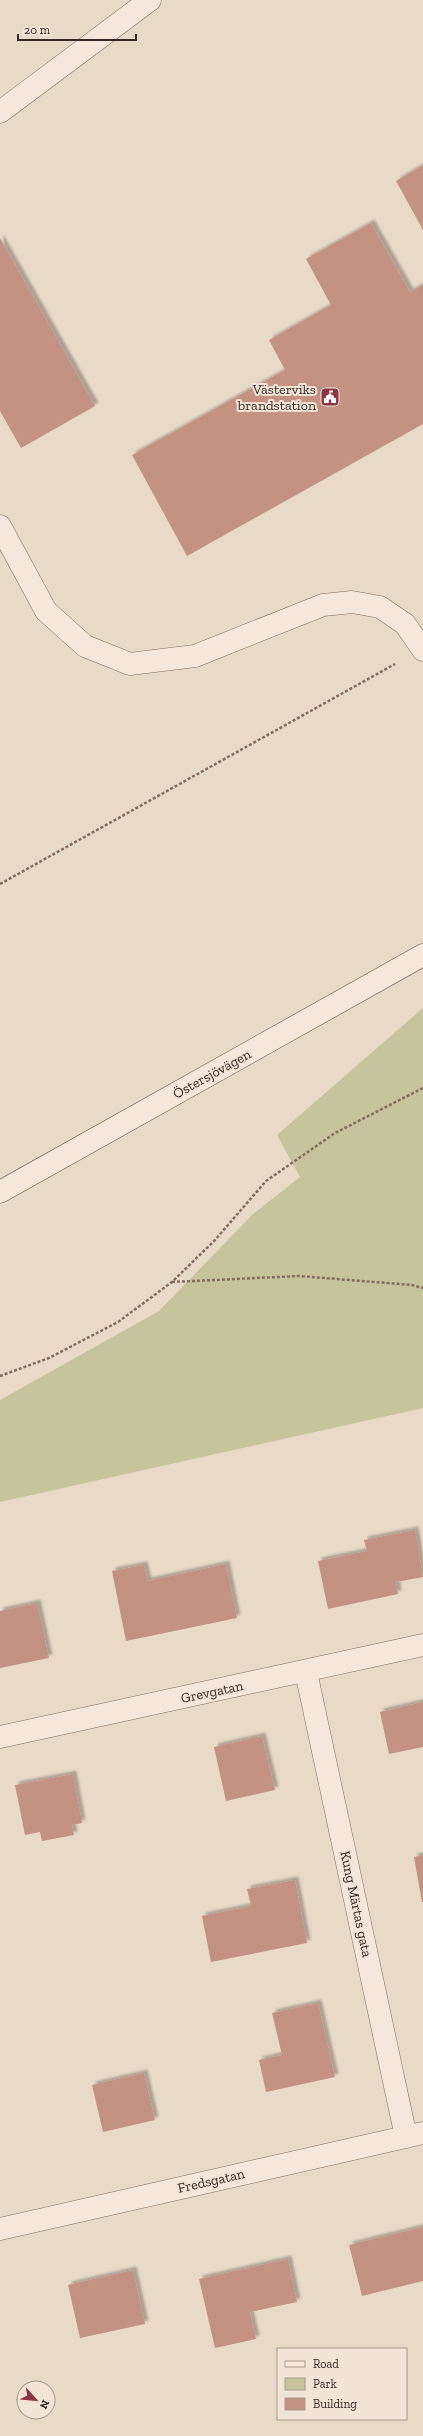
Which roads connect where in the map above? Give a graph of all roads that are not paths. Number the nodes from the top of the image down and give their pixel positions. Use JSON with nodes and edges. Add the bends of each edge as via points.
{"nodes":[{"id":1,"x":150,"y":0,"type":"edge"},
{"id":2,"x":0,"y":112,"type":"edge"},
{"id":3,"x":0,"y":526,"type":"edge"},
{"id":4,"x":423,"y":650,"type":"edge"},
{"id":5,"x":423,"y":955,"type":"edge"},
{"id":6,"x":0,"y":1192,"type":"edge"},
{"id":7,"x":423,"y":1645,"type":"edge"},
{"id":8,"x":306,"y":1672,"type":"junction"},
{"id":9,"x":0,"y":1737,"type":"edge"},
{"id":10,"x":415,"y":2135,"type":"edge"},
{"id":11,"x":0,"y":2229,"type":"edge"}],
"edges":[{"from":1,"to":2,"type":"street"},
{"from":3,"to":4,"type":"street","via":[[46,611],[85,646],[130,664],[195,656],[323,605],[352,602],[380,607],[405,624]]},
{"from":5,"to":6,"type":"street","name":"Östersjövägen"},
{"from":7,"to":8,"type":"street","name":"Grevgatan"},
{"from":8,"to":9,"type":"street","name":"Grevgatan"},
{"from":8,"to":10,"type":"street","name":"Kung Märtas gata"},
{"from":10,"to":11,"type":"street","name":"Fredsgatan"}]}
